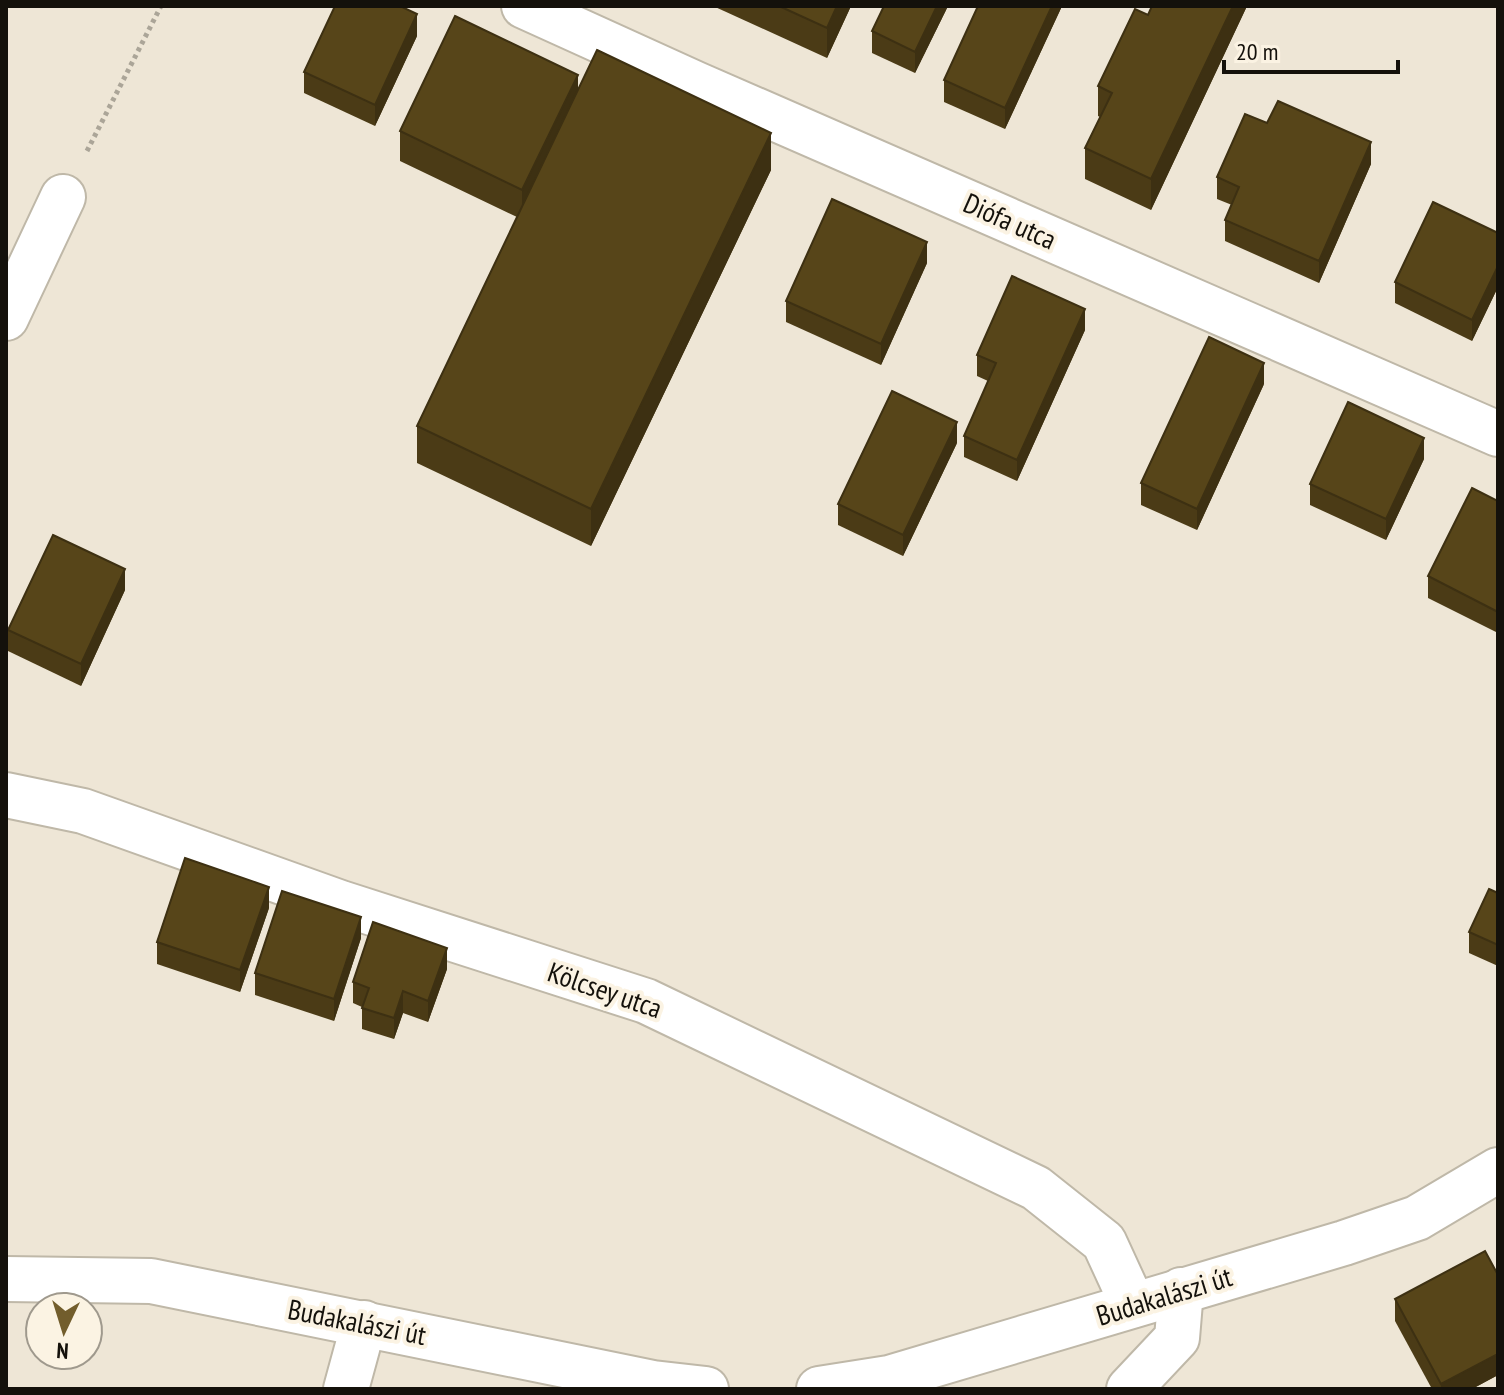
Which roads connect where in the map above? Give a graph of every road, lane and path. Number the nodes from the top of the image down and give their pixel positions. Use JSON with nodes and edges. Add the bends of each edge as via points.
{"nodes":[{"id":1,"x":161,"y":6,"type":"edge"},
{"id":2,"x":524,"y":6,"type":"edge"},
{"id":3,"x":63,"y":197,"type":"joint"},
{"id":4,"x":6,"y":318,"type":"edge"},
{"id":5,"x":1498,"y":434,"type":"edge"},
{"id":6,"x":6,"y":795,"type":"edge"},
{"id":7,"x":1498,"y":1170,"type":"edge"},
{"id":8,"x":6,"y":1279,"type":"edge"},
{"id":9,"x":1181,"y":1290,"type":"junction"},
{"id":10,"x":1133,"y":1305,"type":"junction"},
{"id":11,"x":364,"y":1323,"type":"junction"},
{"id":12,"x":346,"y":1389,"type":"edge"},
{"id":13,"x":706,"y":1389,"type":"edge"},
{"id":14,"x":830,"y":1389,"type":"edge"},
{"id":15,"x":1129,"y":1389,"type":"edge"}],
"edges":[{"from":1,"to":3,"type":"path"},
{"from":2,"to":5,"type":"street","name":"Diófa utca"},
{"from":3,"to":4,"type":"street"},
{"from":6,"to":10,"type":"street","name":"Kölcsey utca","via":[[83,811],[341,903],[646,1001],[1036,1188],[1104,1242]]},
{"from":7,"to":9,"type":"street","name":"Budakalászi út","via":[[1417,1218]]},
{"from":8,"to":11,"type":"street","name":"Budakalászi út","via":[[151,1281]]},
{"from":9,"to":10,"type":"street","name":"Budakalászi út"},
{"from":9,"to":15,"type":"street","via":[[1177,1338]]},
{"from":10,"to":14,"type":"street","name":"Budakalászi út","via":[[889,1378]]},
{"from":11,"to":12,"type":"street"},
{"from":11,"to":13,"type":"street","name":"Budakalászi út","via":[[653,1383]]}]}
